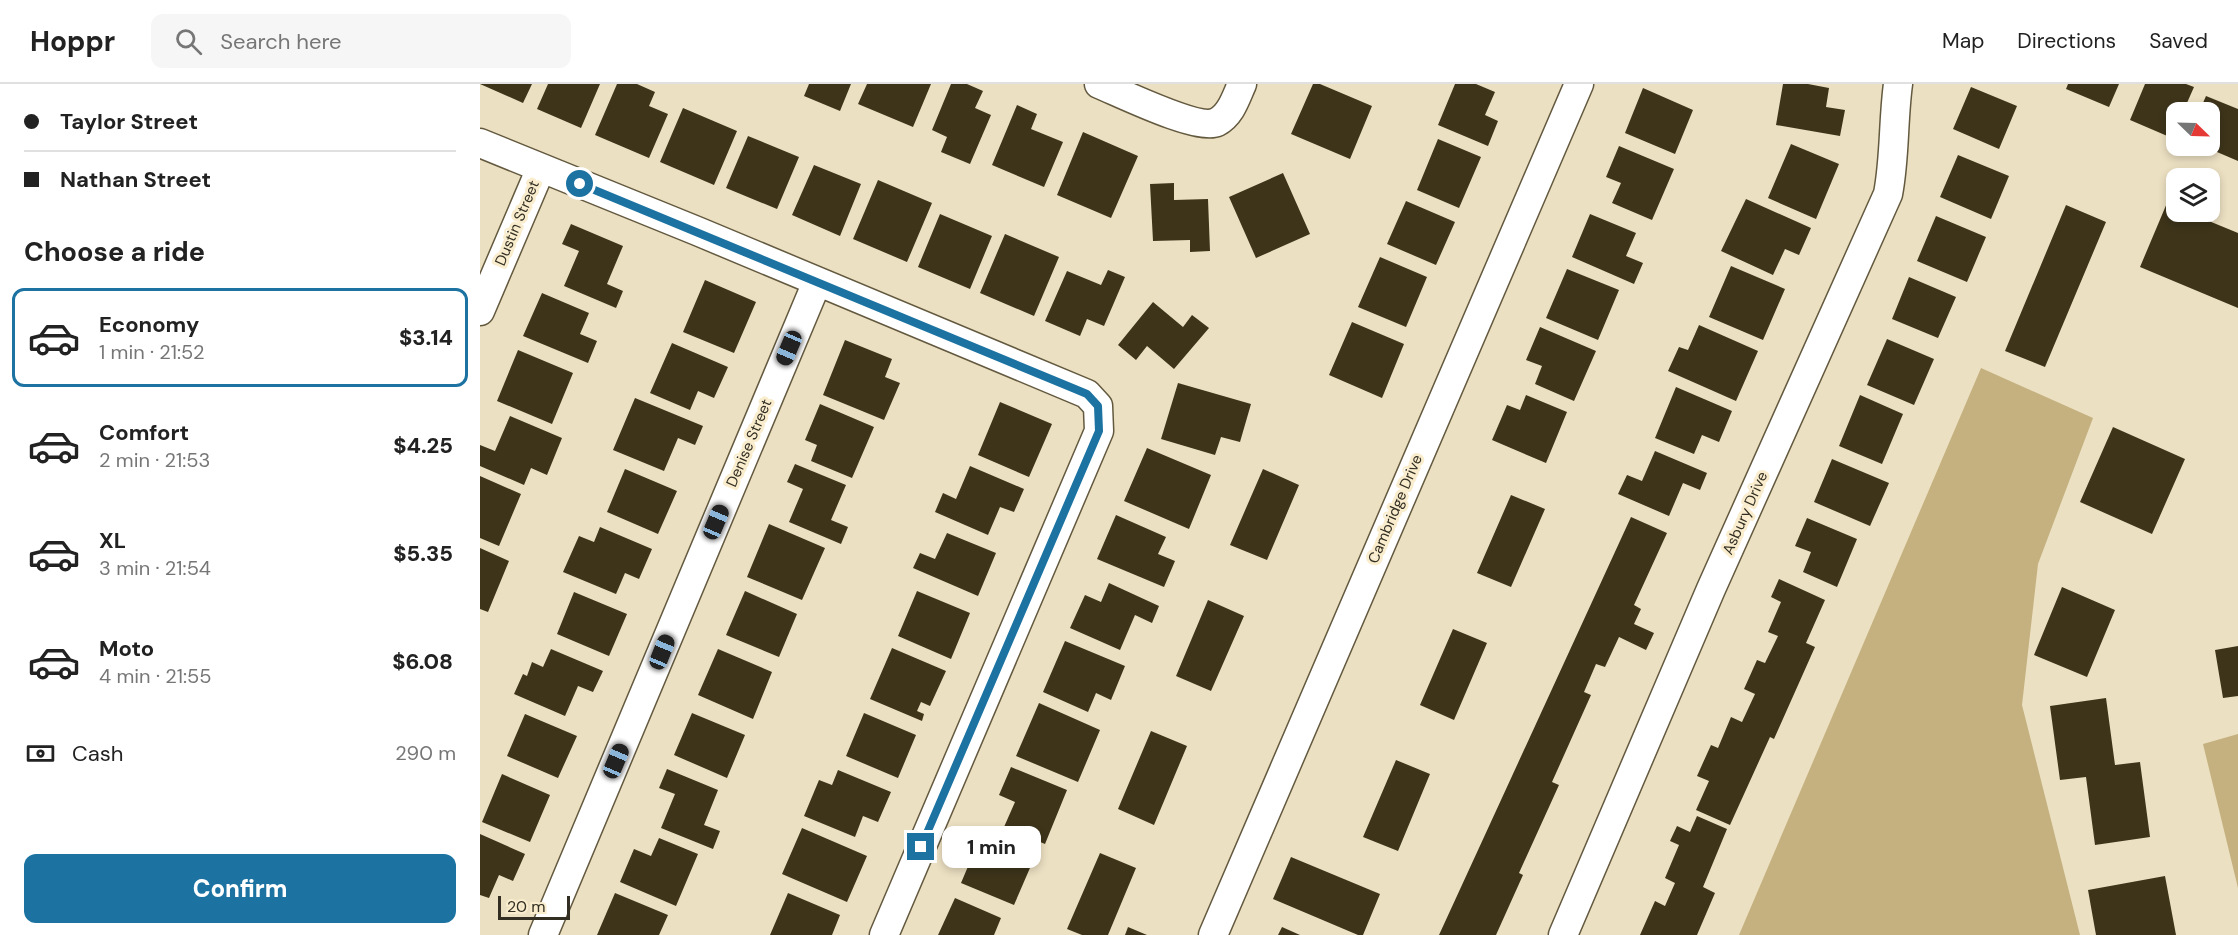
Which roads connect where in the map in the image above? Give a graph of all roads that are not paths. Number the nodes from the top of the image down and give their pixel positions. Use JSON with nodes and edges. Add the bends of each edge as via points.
{"nodes":[{"id":1,"x":1099,"y":84,"type":"edge"},
{"id":2,"x":1242,"y":84,"type":"edge"},
{"id":3,"x":1579,"y":84,"type":"edge"},
{"id":4,"x":1898,"y":84,"type":"edge"},
{"id":5,"x":480,"y":143,"type":"edge"},
{"id":6,"x":541,"y":168,"type":"junction"},
{"id":7,"x":817,"y":282,"type":"junction"},
{"id":8,"x":480,"y":311,"type":"edge"},
{"id":9,"x":543,"y":935,"type":"edge"},
{"id":10,"x":884,"y":935,"type":"edge"},
{"id":11,"x":1213,"y":935,"type":"edge"},
{"id":12,"x":1563,"y":935,"type":"edge"}],
"edges":[{"from":1,"to":2,"type":"street","via":[[1204,124],[1216,123],[1228,113]]},
{"from":3,"to":11,"type":"street","name":"Cambridge Drive"},
{"from":4,"to":12,"type":"street","name":"Asbury Drive","via":[[1888,194],[1711,589]]},
{"from":5,"to":6,"type":"street"},
{"from":6,"to":7,"type":"street"},
{"from":6,"to":8,"type":"street","name":"Dustin Street"},
{"from":7,"to":9,"type":"street","name":"Denise Street"},
{"from":7,"to":10,"type":"street","via":[[1087,394],[1098,406],[1099,431]]}]}
